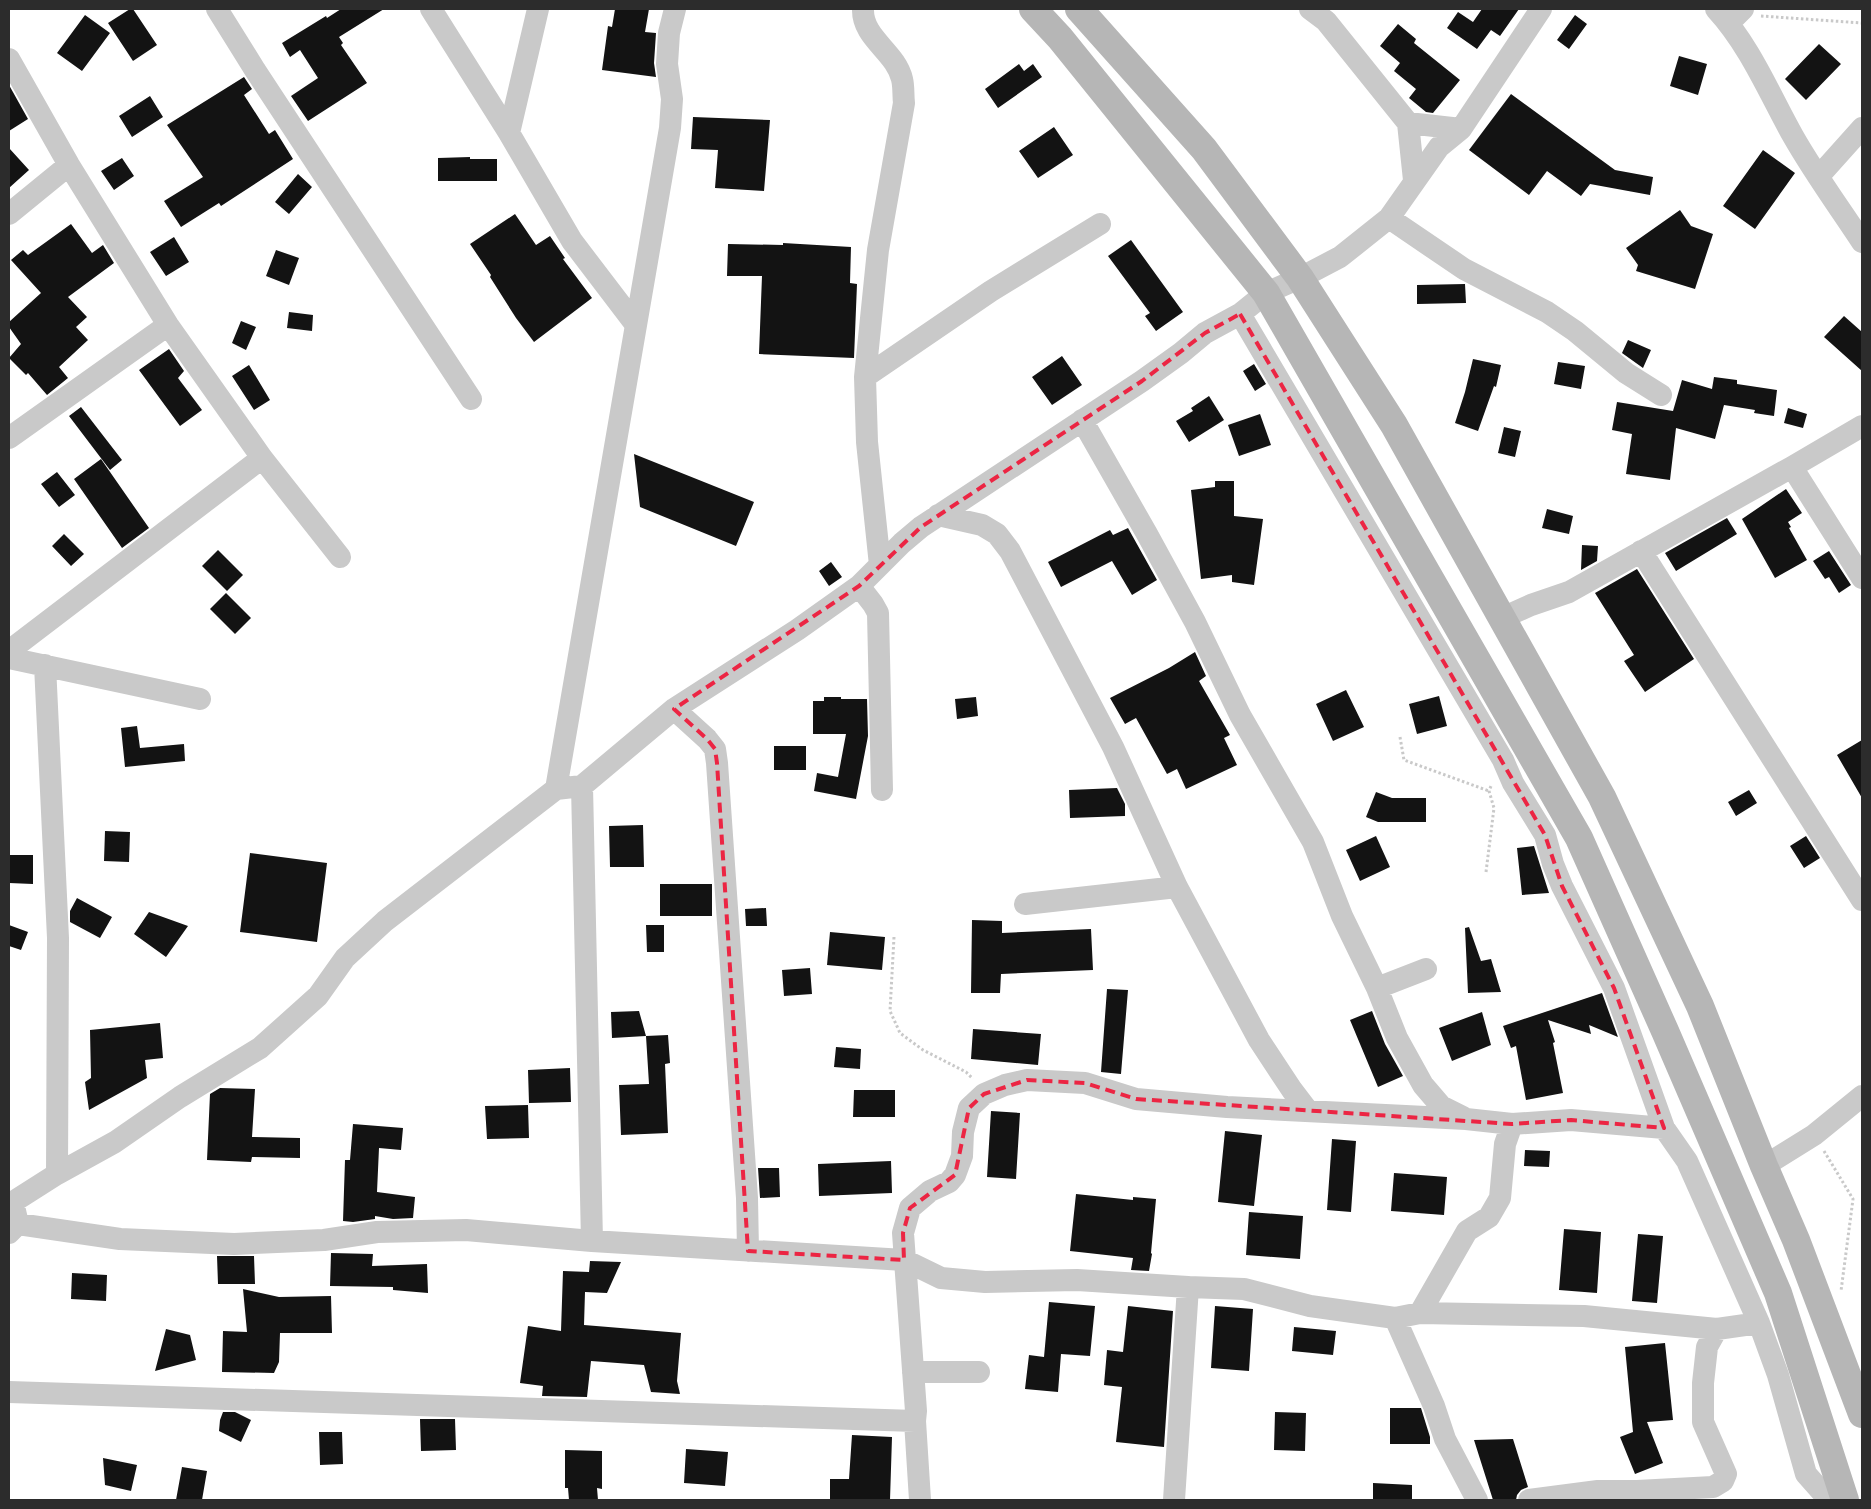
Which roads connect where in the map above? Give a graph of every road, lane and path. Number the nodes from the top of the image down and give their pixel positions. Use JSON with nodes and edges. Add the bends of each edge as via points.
{"nodes":[{"id":1,"x":217,"y":9,"type":"edge"},
{"id":2,"x":430,"y":9,"type":"edge"},
{"id":3,"x":538,"y":9,"type":"edge"},
{"id":4,"x":675,"y":9,"type":"edge"},
{"id":5,"x":863,"y":9,"type":"edge"},
{"id":6,"x":1032,"y":9,"type":"edge"},
{"id":7,"x":1079,"y":9,"type":"edge"},
{"id":8,"x":1310,"y":9,"type":"edge"},
{"id":9,"x":1541,"y":9,"type":"edge"},
{"id":10,"x":1732,"y":14,"type":"edge"},
{"id":11,"x":1862,"y":24,"type":"edge"},
{"id":12,"x":9,"y":59,"type":"edge"},
{"id":13,"x":1408,"y":123,"type":"junction"},
{"id":14,"x":1862,"y":128,"type":"edge"},
{"id":15,"x":1461,"y":129,"type":"junction"},
{"id":16,"x":509,"y":133,"type":"junction"},
{"id":17,"x":69,"y":165,"type":"junction"},
{"id":18,"x":1819,"y":176,"type":"junction"},
{"id":19,"x":1414,"y":180,"type":"junction"},
{"id":20,"x":9,"y":214,"type":"edge"},
{"id":21,"x":1389,"y":218,"type":"junction"},
{"id":22,"x":1100,"y":224,"type":"dead end"},
{"id":23,"x":1862,"y":242,"type":"edge"},
{"id":24,"x":1300,"y":278,"type":"junction"},
{"id":25,"x":1266,"y":293,"type":"junction"},
{"id":26,"x":1240,"y":314,"type":"junction"},
{"id":27,"x":168,"y":325,"type":"junction"},
{"id":28,"x":636,"y":325,"type":"junction"},
{"id":29,"x":865,"y":377,"type":"junction"},
{"id":30,"x":1661,"y":396,"type":"dead end"},
{"id":31,"x":471,"y":399,"type":"dead end"},
{"id":32,"x":1082,"y":420,"type":"junction"},
{"id":33,"x":1862,"y":426,"type":"edge"},
{"id":34,"x":9,"y":438,"type":"edge"},
{"id":35,"x":262,"y":458,"type":"junction"},
{"id":36,"x":1792,"y":467,"type":"junction"},
{"id":37,"x":938,"y":515,"type":"junction"},
{"id":38,"x":1641,"y":551,"type":"junction"},
{"id":39,"x":340,"y":557,"type":"dead end"},
{"id":40,"x":880,"y":565,"type":"junction"},
{"id":41,"x":1862,"y":578,"type":"edge"},
{"id":42,"x":860,"y":586,"type":"junction"},
{"id":43,"x":1502,"y":618,"type":"junction"},
{"id":44,"x":9,"y":651,"type":"edge"},
{"id":45,"x":9,"y":658,"type":"edge"},
{"id":46,"x":45,"y":665,"type":"junction"},
{"id":47,"x":200,"y":699,"type":"dead end"},
{"id":48,"x":674,"y":710,"type":"junction"},
{"id":49,"x":1400,"y":737,"type":"dead end"},
{"id":50,"x":1503,"y":760,"type":"junction"},
{"id":51,"x":582,"y":786,"type":"junction"},
{"id":52,"x":556,"y":789,"type":"junction"},
{"id":53,"x":882,"y":790,"type":"dead end"},
{"id":54,"x":1489,"y":791,"type":"junction"},
{"id":55,"x":1486,"y":872,"type":"dead end"},
{"id":56,"x":1177,"y":887,"type":"junction"},
{"id":57,"x":1862,"y":900,"type":"edge"},
{"id":58,"x":1025,"y":904,"type":"dead end"},
{"id":59,"x":894,"y":937,"type":"dead end"},
{"id":60,"x":1426,"y":969,"type":"dead end"},
{"id":61,"x":1377,"y":988,"type":"junction"},
{"id":62,"x":984,"y":1094,"type":"junction"},
{"id":63,"x":1862,"y":1096,"type":"edge"},
{"id":64,"x":1308,"y":1111,"type":"junction"},
{"id":65,"x":1466,"y":1119,"type":"junction"},
{"id":66,"x":1512,"y":1124,"type":"junction"},
{"id":67,"x":1664,"y":1128,"type":"junction"},
{"id":68,"x":1814,"y":1135,"type":"junction"},
{"id":69,"x":1764,"y":1166,"type":"junction"},
{"id":70,"x":57,"y":1174,"type":"junction"},
{"id":71,"x":11,"y":1202,"type":"edge"},
{"id":72,"x":13,"y":1229,"type":"edge"},
{"id":73,"x":592,"y":1241,"type":"junction"},
{"id":74,"x":748,"y":1251,"type":"junction"},
{"id":75,"x":904,"y":1260,"type":"junction"},
{"id":76,"x":1188,"y":1288,"type":"junction"},
{"id":77,"x":1840,"y":1294,"type":"dead end"},
{"id":78,"x":1420,"y":1313,"type":"junction"},
{"id":79,"x":1395,"y":1318,"type":"junction"},
{"id":80,"x":1759,"y":1323,"type":"junction"},
{"id":81,"x":1717,"y":1329,"type":"junction"},
{"id":82,"x":1853,"y":1369,"type":"edge"},
{"id":83,"x":913,"y":1372,"type":"junction"},
{"id":84,"x":979,"y":1372,"type":"dead end"},
{"id":85,"x":9,"y":1392,"type":"edge"},
{"id":86,"x":1862,"y":1414,"type":"edge"},
{"id":87,"x":915,"y":1421,"type":"junction"},
{"id":88,"x":920,"y":1500,"type":"edge"},
{"id":89,"x":1174,"y":1500,"type":"edge"},
{"id":90,"x":1476,"y":1500,"type":"edge"},
{"id":91,"x":1528,"y":1500,"type":"edge"},
{"id":92,"x":1829,"y":1500,"type":"edge"},
{"id":93,"x":1845,"y":1500,"type":"edge"}],
"edges":[{"from":1,"to":31,"type":"street"},
{"from":2,"to":16,"type":"street"},
{"from":3,"to":16,"type":"street"},
{"from":4,"to":28,"type":"street","via":[[669,32],[667,64],[672,99],[670,128]]},
{"from":5,"to":29,"type":"street","via":[[872,36],[888,54],[902,78],[904,103],[878,250]]},
{"from":6,"to":25,"type":"main road","via":[[1060,38]]},
{"from":7,"to":24,"type":"main road","via":[[1204,149]]},
{"from":8,"to":13,"type":"street","via":[[1326,21]]},
{"from":9,"to":15,"type":"street"},
{"from":10,"to":11,"type":"path"},
{"from":10,"to":18,"type":"street","via":[[1748,52],[1799,147]]},
{"from":12,"to":17,"type":"street"},
{"from":13,"to":15,"type":"street"},
{"from":13,"to":19,"type":"street"},
{"from":14,"to":18,"type":"street"},
{"from":15,"to":19,"type":"street","via":[[1439,147]]},
{"from":16,"to":28,"type":"street","via":[[572,241]]},
{"from":17,"to":20,"type":"street"},
{"from":17,"to":27,"type":"street"},
{"from":18,"to":23,"type":"street"},
{"from":19,"to":21,"type":"street"},
{"from":21,"to":24,"type":"street","via":[[1340,257]]},
{"from":21,"to":30,"type":"street","via":[[1464,270],[1547,312]]},
{"from":22,"to":29,"type":"street","via":[[991,291]]},
{"from":24,"to":25,"type":"street"},
{"from":24,"to":43,"type":"main road","via":[[1394,424]]},
{"from":25,"to":26,"type":"street"},
{"from":25,"to":93,"type":"main road","via":[[1579,838],[1778,1293]]},
{"from":26,"to":32,"type":"street","via":[[1205,334]]},
{"from":26,"to":50,"type":"street"},
{"from":27,"to":34,"type":"street"},
{"from":27,"to":35,"type":"street"},
{"from":28,"to":52,"type":"street"},
{"from":29,"to":40,"type":"street","via":[[867,442]]},
{"from":32,"to":37,"type":"street"},
{"from":32,"to":61,"type":"street","via":[[1195,622],[1240,715],[1313,842],[1342,916]]},
{"from":33,"to":36,"type":"street"},
{"from":35,"to":39,"type":"street"},
{"from":35,"to":44,"type":"street"},
{"from":36,"to":38,"type":"street"},
{"from":36,"to":41,"type":"street"},
{"from":37,"to":40,"type":"street"},
{"from":37,"to":56,"type":"street","via":[[982,525],[997,534],[1010,551],[1113,747]]},
{"from":38,"to":43,"type":"street","via":[[1570,592]]},
{"from":38,"to":57,"type":"street"},
{"from":40,"to":42,"type":"street"},
{"from":42,"to":48,"type":"street"},
{"from":42,"to":53,"type":"street","via":[[878,613]]},
{"from":43,"to":69,"type":"main road","via":[[1606,805],[1700,1006]]},
{"from":45,"to":46,"type":"street"},
{"from":46,"to":47,"type":"street"},
{"from":46,"to":70,"type":"street","via":[[58,938]]},
{"from":48,"to":51,"type":"street"},
{"from":48,"to":74,"type":"street","via":[[711,744],[718,763]]},
{"from":49,"to":54,"type":"path","via":[[1404,760]]},
{"from":50,"to":54,"type":"path"},
{"from":50,"to":67,"type":"street","via":[[1545,835],[1562,886],[1614,988]]},
{"from":51,"to":52,"type":"street"},
{"from":51,"to":73,"type":"street"},
{"from":52,"to":70,"type":"street","via":[[385,921],[345,958],[318,996],[260,1048],[180,1096],[115,1142]]},
{"from":54,"to":55,"type":"path","via":[[1494,808]]},
{"from":56,"to":58,"type":"street"},
{"from":56,"to":64,"type":"street","via":[[1259,1040]]},
{"from":59,"to":62,"type":"path","via":[[890,1011],[900,1033],[923,1050],[966,1072]]},
{"from":60,"to":61,"type":"street"},
{"from":61,"to":65,"type":"street","via":[[1423,1085],[1441,1106]]},
{"from":62,"to":64,"type":"street","via":[[1027,1080],[1085,1083],[1136,1099]]},
{"from":62,"to":75,"type":"street","via":[[970,1108],[963,1132],[962,1156],[955,1175],[910,1208],[902,1233]]},
{"from":63,"to":68,"type":"street"},
{"from":64,"to":65,"type":"street"},
{"from":65,"to":66,"type":"street"},
{"from":66,"to":67,"type":"street","via":[[1571,1120]]},
{"from":66,"to":78,"type":"street","via":[[1504,1144],[1500,1198],[1489,1217],[1467,1231]]},
{"from":67,"to":80,"type":"street","via":[[1687,1162]]},
{"from":68,"to":69,"type":"street"},
{"from":68,"to":77,"type":"path","via":[[1853,1199]]},
{"from":69,"to":82,"type":"main road"},
{"from":70,"to":71,"type":"street"},
{"from":71,"to":72,"type":"street"},
{"from":72,"to":73,"type":"street","via":[[120,1239],[234,1244],[324,1240],[377,1232],[466,1230]]},
{"from":73,"to":74,"type":"street"},
{"from":74,"to":75,"type":"street"},
{"from":75,"to":76,"type":"street","via":[[941,1278],[986,1282],[1077,1280]]},
{"from":75,"to":83,"type":"street"},
{"from":76,"to":79,"type":"street","via":[[1244,1289],[1310,1306]]},
{"from":76,"to":89,"type":"street"},
{"from":78,"to":79,"type":"street"},
{"from":78,"to":81,"type":"street","via":[[1584,1316]]},
{"from":79,"to":90,"type":"street","via":[[1446,1439]]},
{"from":80,"to":81,"type":"street"},
{"from":80,"to":92,"type":"street","via":[[1778,1375],[1806,1474]]},
{"from":81,"to":91,"type":"street","via":[[1707,1347],[1703,1422],[1726,1474],[1723,1481],[1713,1486],[1598,1491]]},
{"from":82,"to":86,"type":"main road"},
{"from":83,"to":84,"type":"street"},
{"from":83,"to":87,"type":"street"},
{"from":85,"to":87,"type":"street"},
{"from":87,"to":88,"type":"street"}]}
